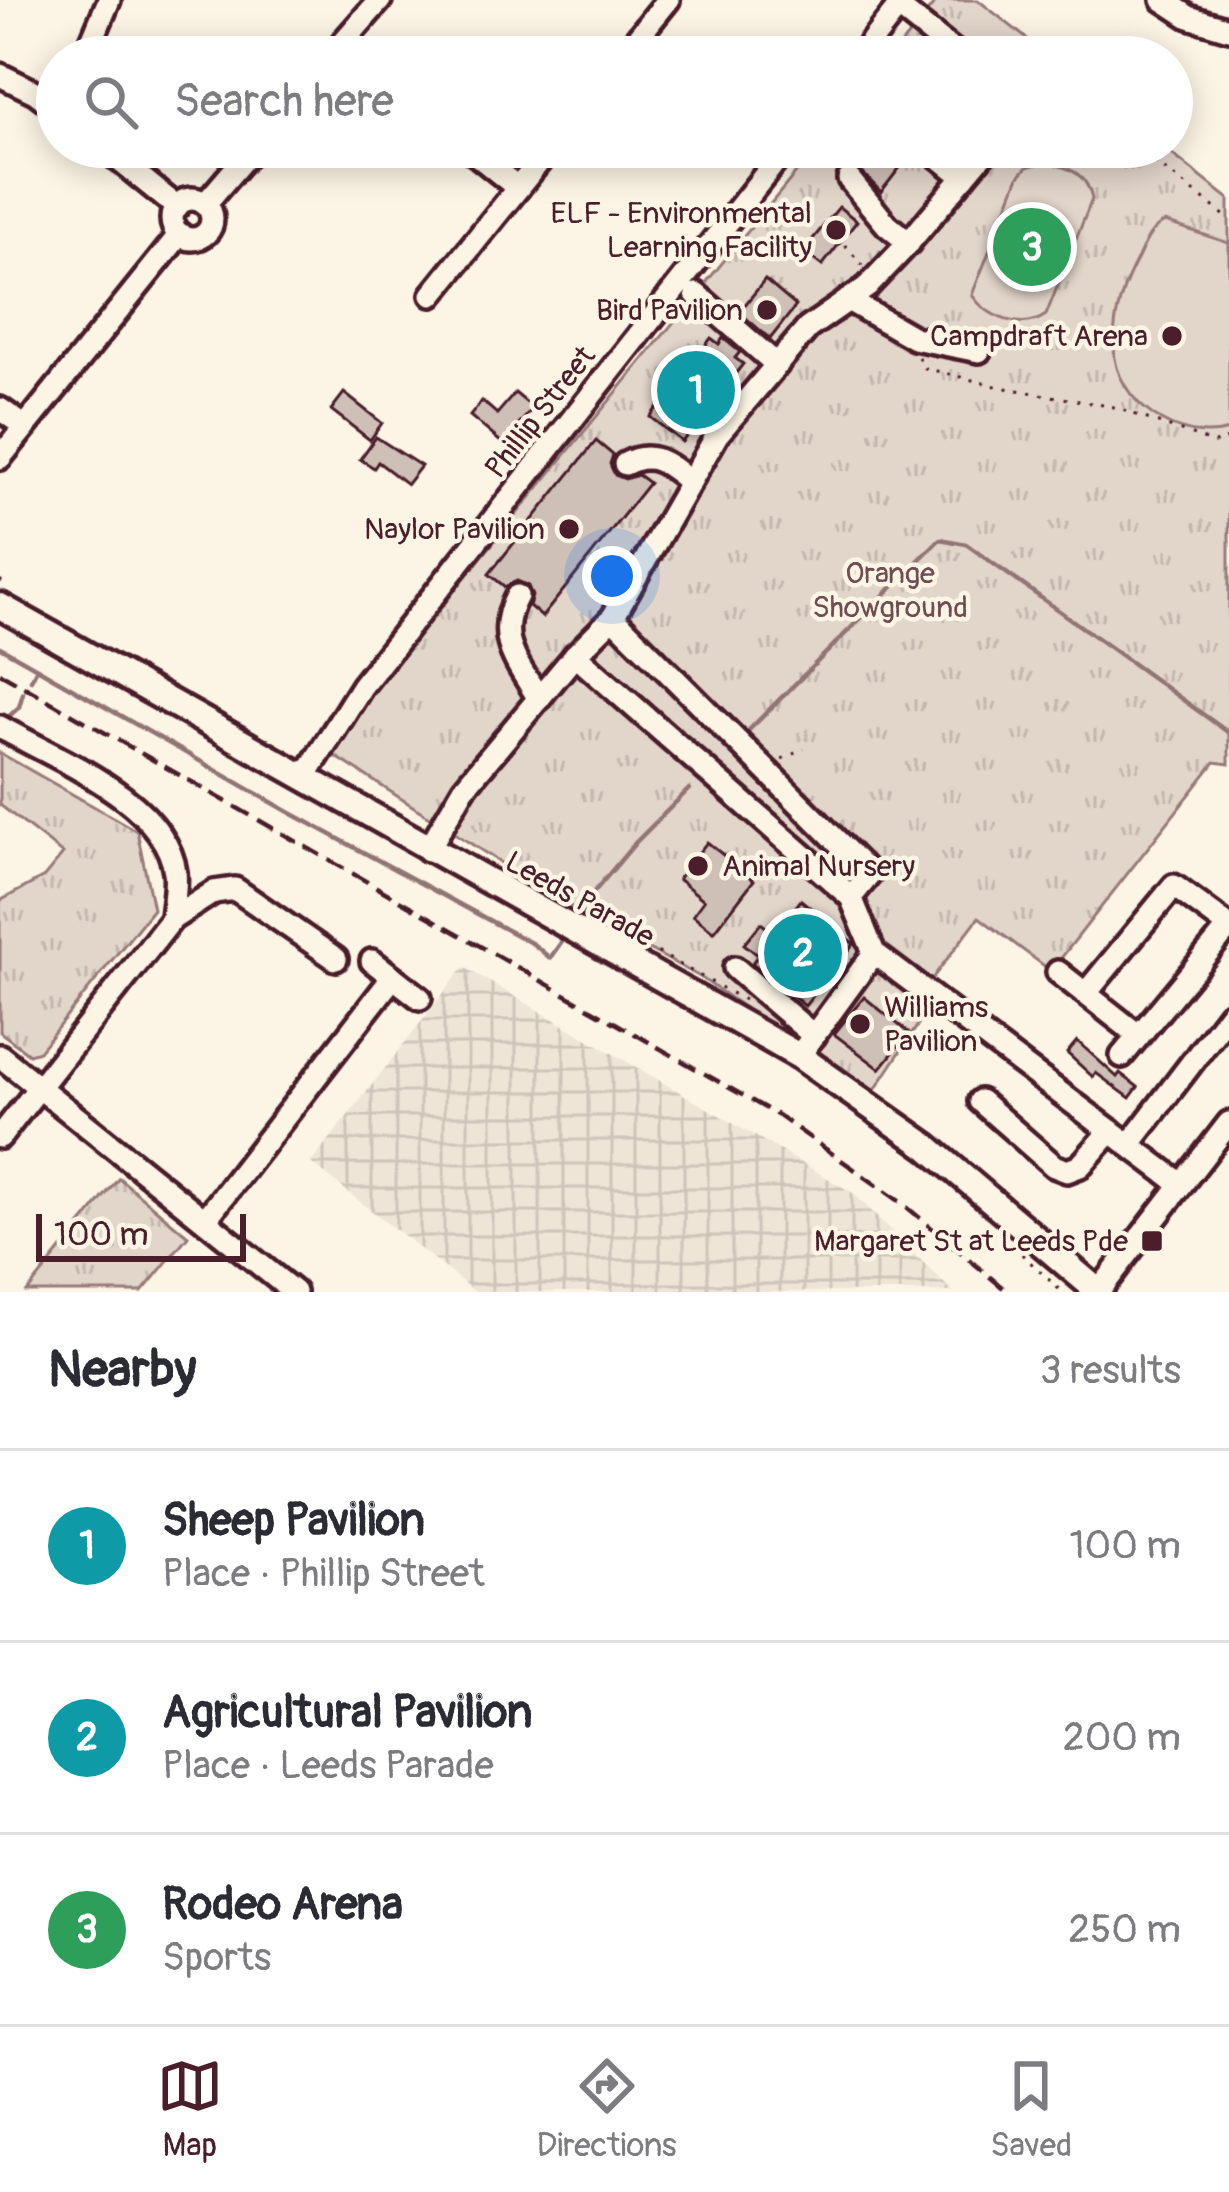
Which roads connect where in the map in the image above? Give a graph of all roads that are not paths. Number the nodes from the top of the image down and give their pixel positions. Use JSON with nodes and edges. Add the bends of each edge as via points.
{"nodes":[{"id":1,"x":109,"y":0,"type":"edge"},
{"id":2,"x":380,"y":0,"type":"edge"},
{"id":3,"x":668,"y":0,"type":"edge"},
{"id":4,"x":1163,"y":0,"type":"edge"},
{"id":5,"x":901,"y":4,"type":"edge"},
{"id":6,"x":1229,"y":29,"type":"edge"},
{"id":7,"x":94,"y":36,"type":"edge"},
{"id":8,"x":354,"y":36,"type":"edge"},
{"id":9,"x":639,"y":36,"type":"edge"},
{"id":10,"x":876,"y":36,"type":"edge"},
{"id":11,"x":937,"y":36,"type":"edge"},
{"id":12,"x":0,"y":76,"type":"edge"},
{"id":13,"x":36,"y":93,"type":"edge"},
{"id":14,"x":130,"y":168,"type":"edge"},
{"id":15,"x":237,"y":168,"type":"edge"},
{"id":16,"x":493,"y":168,"type":"edge"},
{"id":17,"x":534,"y":168,"type":"edge"},
{"id":18,"x":771,"y":168,"type":"edge"},
{"id":19,"x":953,"y":168,"type":"edge"},
{"id":20,"x":972,"y":168,"type":"edge"},
{"id":21,"x":964,"y":177,"type":"junction"},
{"id":22,"x":850,"y":179,"type":"dead end"},
{"id":23,"x":518,"y":188,"type":"junction"},
{"id":24,"x":206,"y":205,"type":"junction"},
{"id":25,"x":177,"y":207,"type":"junction"},
{"id":26,"x":180,"y":234,"type":"junction"},
{"id":27,"x":908,"y":243,"type":"junction"},
{"id":28,"x":696,"y":294,"type":"dead end"},
{"id":29,"x":432,"y":295,"type":"dead end"},
{"id":30,"x":848,"y":300,"type":"junction"},
{"id":31,"x":979,"y":351,"type":"dead end"},
{"id":32,"x":777,"y":365,"type":"junction"},
{"id":33,"x":0,"y":409,"type":"edge"},
{"id":34,"x":24,"y":426,"type":"junction"},
{"id":35,"x":0,"y":458,"type":"edge"},
{"id":36,"x":625,"y":464,"type":"dead end"},
{"id":37,"x":690,"y":482,"type":"junction"},
{"id":38,"x":517,"y":596,"type":"dead end"},
{"id":39,"x":0,"y":606,"type":"edge"},
{"id":40,"x":614,"y":616,"type":"junction"},
{"id":41,"x":575,"y":655,"type":"junction"},
{"id":42,"x":538,"y":699,"type":"junction"},
{"id":43,"x":0,"y":727,"type":"edge"},
{"id":44,"x":304,"y":778,"type":"junction"},
{"id":45,"x":428,"y":850,"type":"junction"},
{"id":46,"x":851,"y":897,"type":"junction"},
{"id":47,"x":172,"y":919,"type":"junction"},
{"id":48,"x":1228,"y":926,"type":"edge"},
{"id":49,"x":874,"y":952,"type":"junction"},
{"id":50,"x":336,"y":959,"type":"dead end"},
{"id":51,"x":372,"y":961,"type":"dead end"},
{"id":52,"x":735,"y":968,"type":"dead end"},
{"id":53,"x":1058,"y":971,"type":"dead end"},
{"id":54,"x":393,"y":977,"type":"junction"},
{"id":55,"x":1086,"y":993,"type":"junction"},
{"id":56,"x":420,"y":998,"type":"dead end"},
{"id":57,"x":1229,"y":1014,"type":"edge"},
{"id":58,"x":1138,"y":1035,"type":"junction"},
{"id":59,"x":806,"y":1046,"type":"junction"},
{"id":60,"x":0,"y":1056,"type":"edge"},
{"id":61,"x":1122,"y":1056,"type":"dead end"},
{"id":62,"x":39,"y":1088,"type":"junction"},
{"id":63,"x":980,"y":1101,"type":"dead end"},
{"id":64,"x":1229,"y":1123,"type":"edge"},
{"id":65,"x":0,"y":1137,"type":"edge"},
{"id":66,"x":1120,"y":1138,"type":"junction"},
{"id":67,"x":1181,"y":1184,"type":"junction"},
{"id":68,"x":205,"y":1220,"type":"junction"},
{"id":69,"x":294,"y":1292,"type":"edge"},
{"id":70,"x":1099,"y":1292,"type":"edge"}],
"edges":[{"from":1,"to":7,"type":"street"},
{"from":2,"to":8,"type":"street"},
{"from":3,"to":9,"type":"street"},
{"from":4,"to":6,"type":"street"},
{"from":5,"to":10,"type":"street"},
{"from":5,"to":11,"type":"street"},
{"from":12,"to":13,"type":"street"},
{"from":14,"to":25,"type":"street"},
{"from":15,"to":24,"type":"street"},
{"from":16,"to":23,"type":"street"},
{"from":17,"to":23,"type":"street"},
{"from":18,"to":44,"type":"street","name":"Phillip Street","via":[[362,686]]},
{"from":19,"to":21,"type":"street"},
{"from":20,"to":21,"type":"street"},
{"from":21,"to":27,"type":"street"},
{"from":22,"to":27,"type":"street"},
{"from":23,"to":29,"type":"street"},
{"from":24,"to":25,"type":"street","via":[[191,200]]},
{"from":24,"to":26,"type":"street","via":[[206,233]]},
{"from":25,"to":26,"type":"street"},
{"from":26,"to":34,"type":"street"},
{"from":27,"to":30,"type":"street"},
{"from":28,"to":32,"type":"street"},
{"from":30,"to":31,"type":"street","via":[[914,338]]},
{"from":30,"to":32,"type":"street","via":[[808,328]]},
{"from":32,"to":37,"type":"street","via":[[717,435]]},
{"from":33,"to":34,"type":"street"},
{"from":34,"to":35,"type":"street"},
{"from":36,"to":37,"type":"street","via":[[656,458]]},
{"from":37,"to":40,"type":"street"},
{"from":38,"to":42,"type":"street","via":[[506,637]]},
{"from":39,"to":44,"type":"main road","name":"Leeds Parade"},
{"from":40,"to":41,"type":"street"},
{"from":40,"to":46,"type":"street","via":[[870,874]]},
{"from":41,"to":42,"type":"street"},
{"from":41,"to":46,"type":"street"},
{"from":42,"to":45,"type":"street","via":[[464,788]]},
{"from":43,"to":47,"type":"street","via":[[134,802],[175,870]]},
{"from":44,"to":45,"type":"main road","name":"Leeds Parade"},
{"from":45,"to":59,"type":"main road","name":"Leeds Parade"},
{"from":46,"to":49,"type":"street"},
{"from":47,"to":50,"type":"street","via":[[214,892],[235,889]]},
{"from":47,"to":62,"type":"street"},
{"from":48,"to":55,"type":"street","via":[[1174,886]]},
{"from":48,"to":58,"type":"street"},
{"from":49,"to":59,"type":"street"},
{"from":49,"to":66,"type":"street"},
{"from":51,"to":54,"type":"street"},
{"from":52,"to":59,"type":"street"},
{"from":53,"to":55,"type":"street"},
{"from":54,"to":56,"type":"street"},
{"from":54,"to":68,"type":"street","via":[[383,1007]]},
{"from":55,"to":58,"type":"street"},
{"from":57,"to":66,"type":"street"},
{"from":58,"to":61,"type":"street"},
{"from":59,"to":70,"type":"main road","name":"Leeds Parade"},
{"from":60,"to":62,"type":"street"},
{"from":62,"to":65,"type":"street"},
{"from":62,"to":68,"type":"street"},
{"from":63,"to":66,"type":"street","via":[[1067,1171]]},
{"from":64,"to":67,"type":"street"},
{"from":66,"to":67,"type":"street"},
{"from":67,"to":70,"type":"street"},
{"from":68,"to":69,"type":"street"}]}
